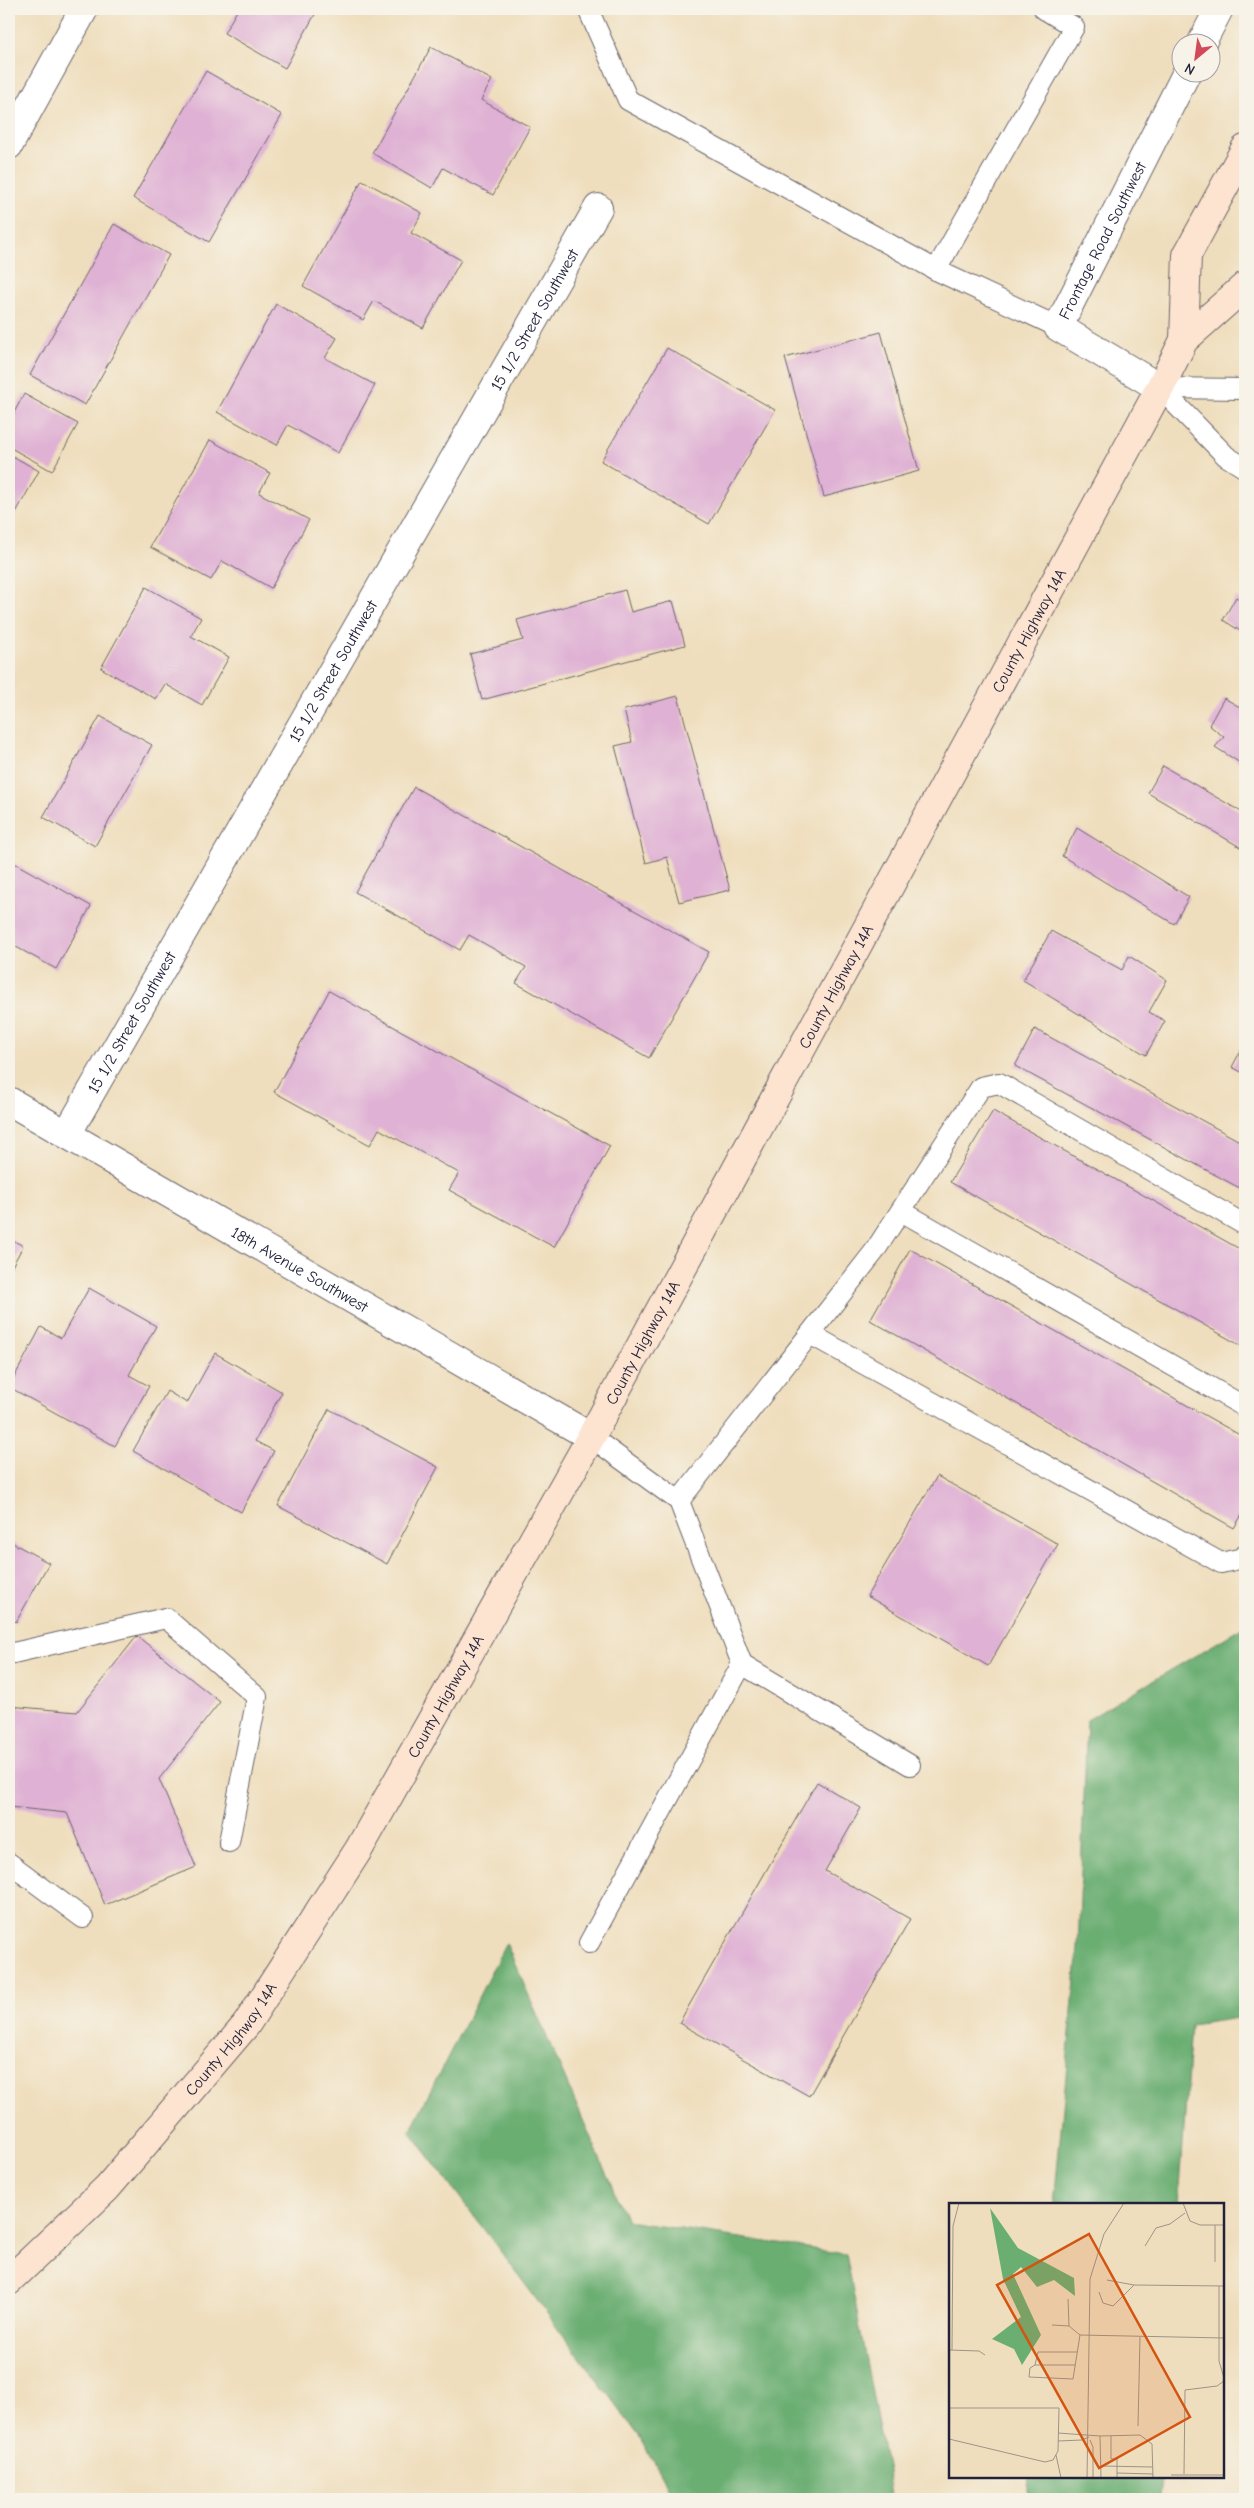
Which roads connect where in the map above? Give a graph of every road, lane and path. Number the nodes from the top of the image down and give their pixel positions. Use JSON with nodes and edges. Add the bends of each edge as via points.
{"nodes":[{"id":1,"x":84,"y":9,"type":"edge"},
{"id":2,"x":588,"y":9,"type":"edge"},
{"id":3,"x":1044,"y":9,"type":"edge"},
{"id":4,"x":1218,"y":9,"type":"edge"},
{"id":5,"x":1207,"y":32,"type":"edge"},
{"id":6,"x":1182,"y":82,"type":"edge"},
{"id":7,"x":9,"y":144,"type":"edge"},
{"id":8,"x":1245,"y":149,"type":"edge"},
{"id":9,"x":598,"y":208,"type":"dead end"},
{"id":10,"x":936,"y":270,"type":"junction"},
{"id":11,"x":1245,"y":286,"type":"edge"},
{"id":12,"x":1058,"y":327,"type":"junction"},
{"id":13,"x":1184,"y":340,"type":"junction"},
{"id":14,"x":1160,"y":388,"type":"junction"},
{"id":15,"x":1245,"y":389,"type":"edge"},
{"id":16,"x":1245,"y":468,"type":"edge"},
{"id":17,"x":9,"y":1101,"type":"edge"},
{"id":18,"x":67,"y":1134,"type":"junction"},
{"id":19,"x":901,"y":1211,"type":"junction"},
{"id":20,"x":1245,"y":1225,"type":"edge"},
{"id":21,"x":810,"y":1334,"type":"junction"},
{"id":22,"x":1245,"y":1406,"type":"edge"},
{"id":23,"x":591,"y":1437,"type":"junction"},
{"id":24,"x":679,"y":1500,"type":"junction"},
{"id":25,"x":1245,"y":1555,"type":"edge"},
{"id":26,"x":9,"y":1654,"type":"edge"},
{"id":27,"x":742,"y":1664,"type":"junction"},
{"id":28,"x":910,"y":1765,"type":"dead end"},
{"id":29,"x":229,"y":1842,"type":"dead end"},
{"id":30,"x":9,"y":1863,"type":"edge"},
{"id":31,"x":83,"y":1918,"type":"dead end"},
{"id":32,"x":590,"y":1943,"type":"dead end"},
{"id":33,"x":9,"y":2281,"type":"edge"}],
"edges":[{"from":1,"to":7,"type":"street"},
{"from":2,"to":10,"type":"lane","via":[[628,100]]},
{"from":3,"to":10,"type":"lane","via":[[1074,27]]},
{"from":4,"to":5,"type":"street"},
{"from":6,"to":12,"type":"street","name":"Frontage Road Southwest"},
{"from":8,"to":13,"type":"main road","name":"County Highway 14A","via":[[1187,255]]},
{"from":9,"to":18,"type":"street","name":"15 1/2 Street Southwest"},
{"from":10,"to":12,"type":"lane"},
{"from":11,"to":13,"type":"main road","name":"County Highway 14A"},
{"from":12,"to":14,"type":"street","name":"Frontage Road Southwest"},
{"from":13,"to":14,"type":"main road","name":"County Highway 14A"},
{"from":14,"to":15,"type":"lane"},
{"from":14,"to":16,"type":"lane","via":[[1226,456]]},
{"from":14,"to":23,"type":"main road","name":"County Highway 14A"},
{"from":17,"to":18,"type":"street","name":"18th Avenue Southwest"},
{"from":18,"to":23,"type":"street","name":"18th Avenue Southwest"},
{"from":19,"to":20,"type":"lane","via":[[981,1087],[999,1083]]},
{"from":19,"to":21,"type":"lane","via":[[874,1252]]},
{"from":19,"to":22,"type":"lane"},
{"from":21,"to":24,"type":"lane"},
{"from":21,"to":25,"type":"lane","via":[[1221,1563]]},
{"from":23,"to":24,"type":"lane"},
{"from":23,"to":33,"type":"main road","name":"County Highway 14A","via":[[359,1849],[246,2025],[107,2188]]},
{"from":24,"to":27,"type":"lane"},
{"from":26,"to":29,"type":"lane","via":[[166,1618],[257,1697]]},
{"from":27,"to":28,"type":"lane"},
{"from":27,"to":32,"type":"lane"},
{"from":30,"to":31,"type":"lane"}]}
